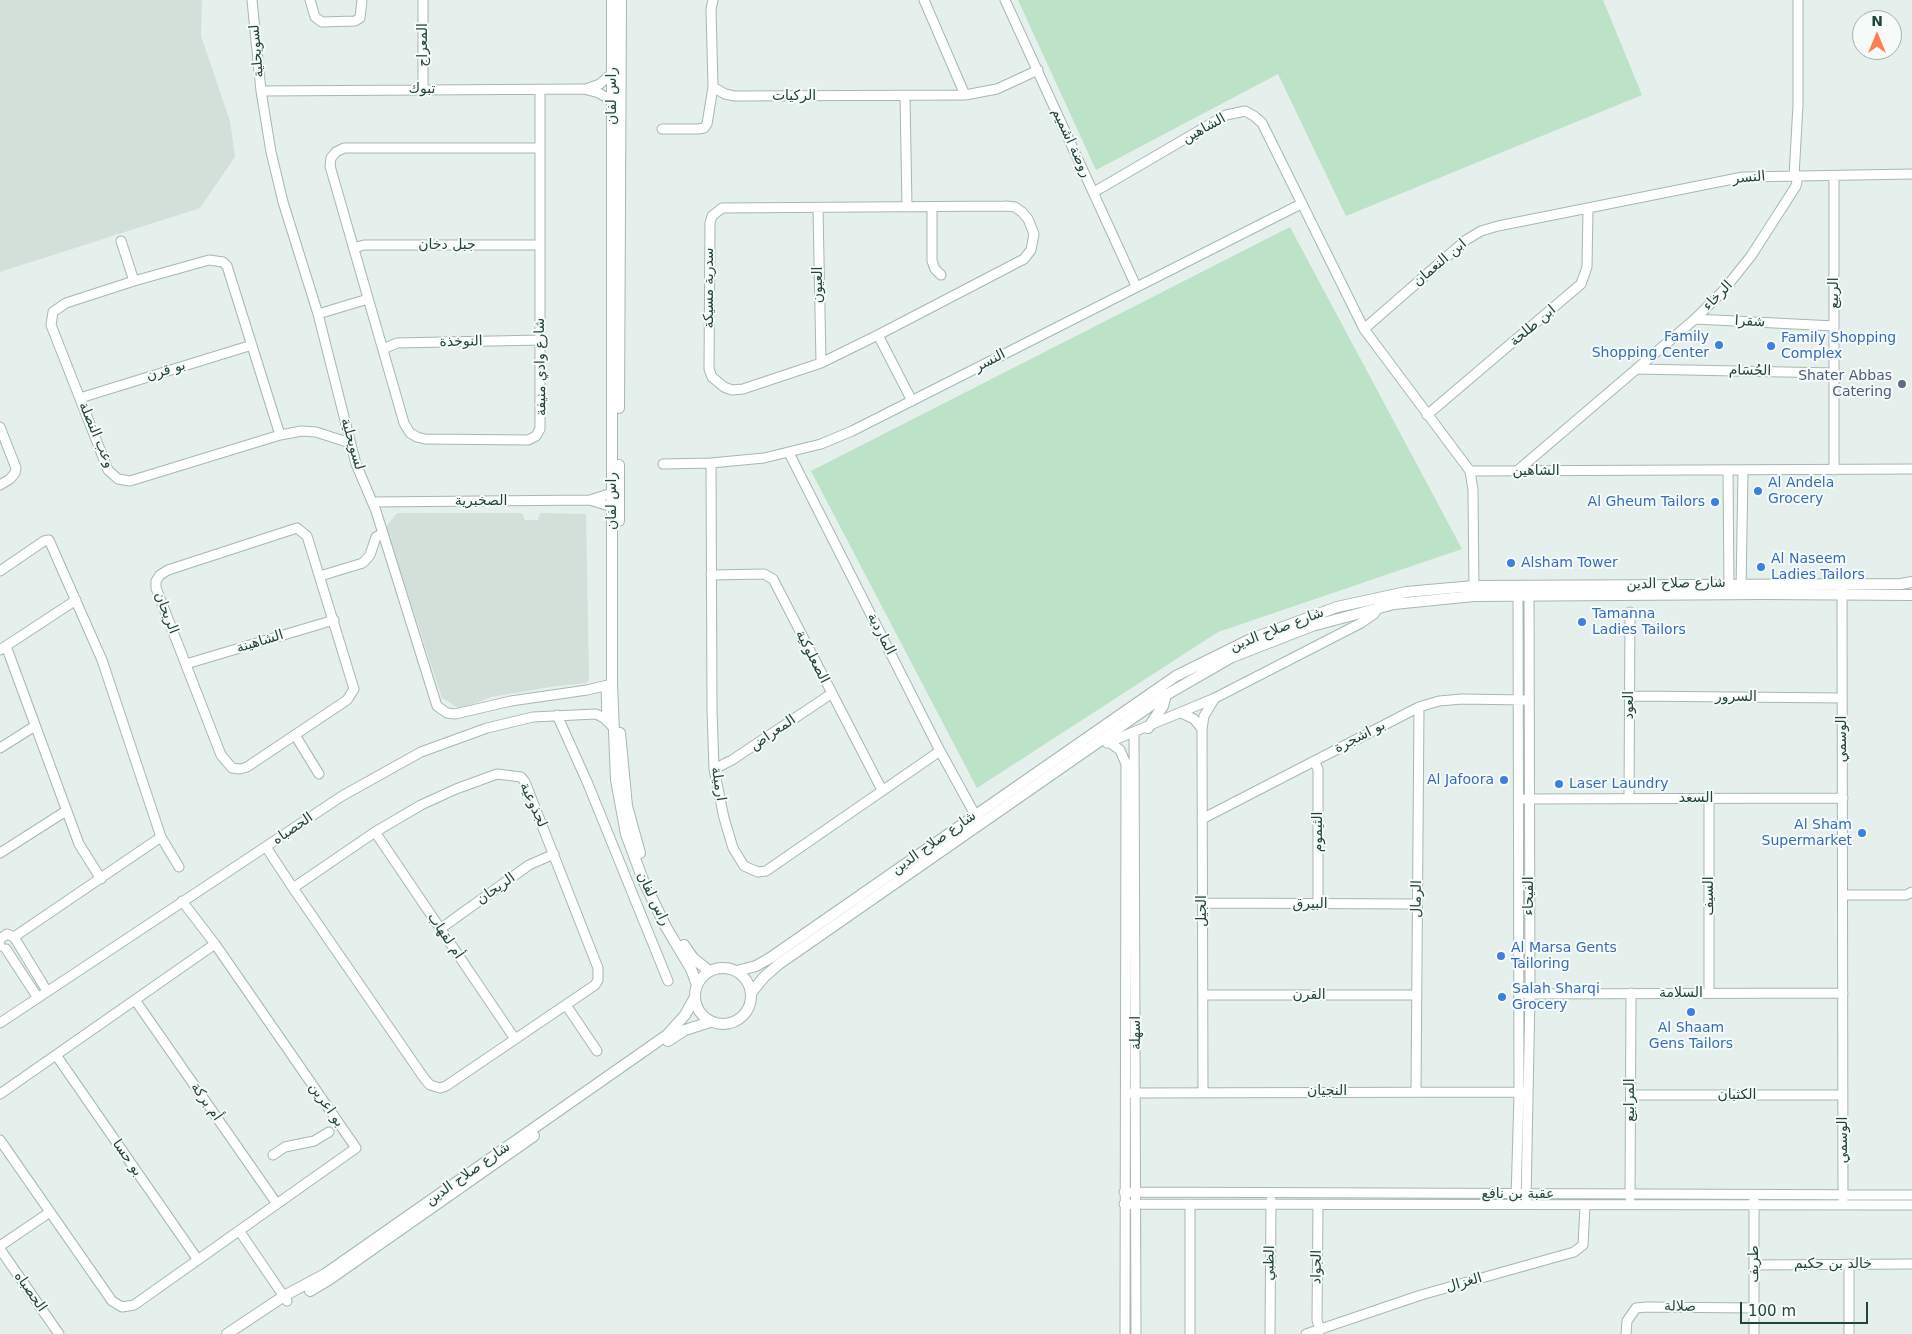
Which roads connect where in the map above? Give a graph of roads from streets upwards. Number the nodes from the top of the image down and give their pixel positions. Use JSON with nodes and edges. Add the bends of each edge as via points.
{"nodes":[{"id":1,"x":252,"y":0,"type":"edge"},
{"id":2,"x":310,"y":0,"type":"edge"},
{"id":3,"x":362,"y":0,"type":"edge"},
{"id":4,"x":424,"y":0,"type":"edge"},
{"id":5,"x":612,"y":0,"type":"edge"},
{"id":6,"x":620,"y":0,"type":"edge"},
{"id":7,"x":714,"y":0,"type":"edge"},
{"id":8,"x":924,"y":0,"type":"edge"},
{"id":9,"x":1005,"y":0,"type":"edge"},
{"id":10,"x":1798,"y":0,"type":"edge"},
{"id":11,"x":1038,"y":70,"type":"junction"},
{"id":12,"x":612,"y":73,"type":"junction"},
{"id":13,"x":713,"y":87,"type":"junction"},
{"id":14,"x":423,"y":89,"type":"junction"},
{"id":15,"x":584,"y":89,"type":"junction"},
{"id":16,"x":540,"y":90,"type":"junction"},
{"id":17,"x":261,"y":91,"type":"junction"},
{"id":18,"x":965,"y":95,"type":"junction"},
{"id":19,"x":905,"y":96,"type":"junction"},
{"id":20,"x":612,"y":101,"type":"junction"},
{"id":21,"x":662,"y":129,"type":"dead end"},
{"id":22,"x":540,"y":148,"type":"junction"},
{"id":23,"x":1912,"y":174,"type":"edge"},
{"id":24,"x":1796,"y":176,"type":"junction"},
{"id":25,"x":1834,"y":176,"type":"junction"},
{"id":26,"x":1094,"y":192,"type":"junction"},
{"id":27,"x":1302,"y":204,"type":"junction"},
{"id":28,"x":907,"y":207,"type":"junction"},
{"id":29,"x":932,"y":207,"type":"junction"},
{"id":30,"x":818,"y":208,"type":"junction"},
{"id":31,"x":1588,"y":209,"type":"junction"},
{"id":32,"x":121,"y":242,"type":"dead end"},
{"id":33,"x":540,"y":245,"type":"junction"},
{"id":34,"x":354,"y":248,"type":"junction"},
{"id":35,"x":941,"y":275,"type":"dead end"},
{"id":36,"x":134,"y":281,"type":"junction"},
{"id":37,"x":1136,"y":286,"type":"junction"},
{"id":38,"x":368,"y":298,"type":"junction"},
{"id":39,"x":318,"y":314,"type":"junction"},
{"id":40,"x":1695,"y":319,"type":"junction"},
{"id":41,"x":1834,"y":326,"type":"junction"},
{"id":42,"x":1364,"y":329,"type":"junction"},
{"id":43,"x":878,"y":335,"type":"junction"},
{"id":44,"x":541,"y":340,"type":"junction"},
{"id":45,"x":252,"y":345,"type":"junction"},
{"id":46,"x":383,"y":349,"type":"junction"},
{"id":47,"x":821,"y":363,"type":"junction"},
{"id":48,"x":1636,"y":369,"type":"junction"},
{"id":49,"x":1834,"y":373,"type":"junction"},
{"id":50,"x":80,"y":398,"type":"junction"},
{"id":51,"x":912,"y":401,"type":"junction"},
{"id":52,"x":1427,"y":415,"type":"junction"},
{"id":53,"x":0,"y":427,"type":"edge"},
{"id":54,"x":280,"y":435,"type":"junction"},
{"id":55,"x":350,"y":442,"type":"junction"},
{"id":56,"x":789,"y":453,"type":"junction"},
{"id":57,"x":711,"y":463,"type":"junction"},
{"id":58,"x":663,"y":464,"type":"dead end"},
{"id":59,"x":1912,"y":469,"type":"edge"},
{"id":60,"x":1728,"y":470,"type":"junction"},
{"id":61,"x":1742,"y":470,"type":"junction"},
{"id":62,"x":1834,"y":470,"type":"junction"},
{"id":63,"x":1470,"y":471,"type":"junction"},
{"id":64,"x":1518,"y":471,"type":"junction"},
{"id":65,"x":0,"y":485,"type":"edge"},
{"id":66,"x":612,"y":493,"type":"junction"},
{"id":67,"x":590,"y":500,"type":"junction"},
{"id":68,"x":372,"y":502,"type":"junction"},
{"id":69,"x":612,"y":507,"type":"junction"},
{"id":70,"x":382,"y":534,"type":"junction"},
{"id":71,"x":0,"y":571,"type":"edge"},
{"id":72,"x":711,"y":575,"type":"junction"},
{"id":73,"x":320,"y":576,"type":"junction"},
{"id":74,"x":1912,"y":583,"type":"edge"},
{"id":75,"x":1842,"y":588,"type":"junction"},
{"id":76,"x":1729,"y":589,"type":"junction"},
{"id":77,"x":1741,"y":589,"type":"junction"},
{"id":78,"x":1912,"y":589,"type":"edge"},
{"id":79,"x":1474,"y":591,"type":"junction"},
{"id":80,"x":1518,"y":591,"type":"junction"},
{"id":81,"x":1529,"y":591,"type":"junction"},
{"id":82,"x":1912,"y":595,"type":"edge"},
{"id":83,"x":76,"y":600,"type":"junction"},
{"id":84,"x":1378,"y":602,"type":"junction"},
{"id":85,"x":1630,"y":612,"type":"dead end"},
{"id":86,"x":334,"y":620,"type":"junction"},
{"id":87,"x":3,"y":648,"type":"edge"},
{"id":88,"x":186,"y":664,"type":"junction"},
{"id":89,"x":609,"y":685,"type":"junction"},
{"id":90,"x":1157,"y":688,"type":"junction"},
{"id":91,"x":831,"y":694,"type":"junction"},
{"id":92,"x":1166,"y":695,"type":"junction"},
{"id":93,"x":1630,"y":696,"type":"junction"},
{"id":94,"x":1215,"y":698,"type":"junction"},
{"id":95,"x":1842,"y":698,"type":"junction"},
{"id":96,"x":1519,"y":700,"type":"junction"},
{"id":97,"x":1530,"y":700,"type":"junction"},
{"id":98,"x":1419,"y":707,"type":"junction"},
{"id":99,"x":1181,"y":713,"type":"junction"},
{"id":100,"x":557,"y":715,"type":"junction"},
{"id":101,"x":610,"y":724,"type":"junction"},
{"id":102,"x":35,"y":726,"type":"junction"},
{"id":103,"x":1148,"y":728,"type":"junction"},
{"id":104,"x":1202,"y":729,"type":"junction"},
{"id":105,"x":1134,"y":732,"type":"junction"},
{"id":106,"x":294,"y":735,"type":"junction"},
{"id":107,"x":1110,"y":742,"type":"junction"},
{"id":108,"x":0,"y":748,"type":"edge"},
{"id":109,"x":1090,"y":748,"type":"junction"},
{"id":110,"x":940,"y":751,"type":"junction"},
{"id":111,"x":1314,"y":761,"type":"junction"},
{"id":112,"x":714,"y":769,"type":"junction"},
{"id":113,"x":319,"y":774,"type":"dead end"},
{"id":114,"x":882,"y":790,"type":"junction"},
{"id":115,"x":1629,"y":798,"type":"junction"},
{"id":116,"x":1709,"y":798,"type":"junction"},
{"id":117,"x":1843,"y":798,"type":"junction"},
{"id":118,"x":1524,"y":799,"type":"junction"},
{"id":119,"x":66,"y":811,"type":"junction"},
{"id":120,"x":974,"y":815,"type":"junction"},
{"id":121,"x":1202,"y":818,"type":"junction"},
{"id":122,"x":981,"y":824,"type":"junction"},
{"id":123,"x":375,"y":832,"type":"junction"},
{"id":124,"x":161,"y":837,"type":"junction"},
{"id":125,"x":266,"y":847,"type":"junction"},
{"id":126,"x":0,"y":854,"type":"edge"},
{"id":127,"x":554,"y":854,"type":"junction"},
{"id":128,"x":180,"y":867,"type":"dead end"},
{"id":129,"x":101,"y":879,"type":"junction"},
{"id":130,"x":293,"y":888,"type":"junction"},
{"id":131,"x":1843,"y":895,"type":"junction"},
{"id":132,"x":1910,"y":896,"type":"edge"},
{"id":133,"x":182,"y":901,"type":"junction"},
{"id":134,"x":1202,"y":903,"type":"junction"},
{"id":135,"x":1318,"y":904,"type":"junction"},
{"id":136,"x":1417,"y":904,"type":"junction"},
{"id":137,"x":440,"y":929,"type":"junction"},
{"id":138,"x":14,"y":939,"type":"junction"},
{"id":139,"x":1,"y":941,"type":"edge"},
{"id":140,"x":215,"y":944,"type":"junction"},
{"id":141,"x":709,"y":971,"type":"junction"},
{"id":142,"x":737,"y":971,"type":"junction"},
{"id":143,"x":668,"y":981,"type":"dead end"},
{"id":144,"x":697,"y":985,"type":"junction"},
{"id":145,"x":48,"y":991,"type":"junction"},
{"id":146,"x":752,"y":993,"type":"junction"},
{"id":147,"x":1631,"y":993,"type":"junction"},
{"id":148,"x":1708,"y":993,"type":"junction"},
{"id":149,"x":1843,"y":993,"type":"junction"},
{"id":150,"x":1519,"y":994,"type":"junction"},
{"id":151,"x":1530,"y":994,"type":"junction"},
{"id":152,"x":1203,"y":995,"type":"junction"},
{"id":153,"x":1416,"y":995,"type":"junction"},
{"id":154,"x":695,"y":997,"type":"junction"},
{"id":155,"x":38,"y":998,"type":"junction"},
{"id":156,"x":135,"y":1000,"type":"junction"},
{"id":157,"x":566,"y":1005,"type":"junction"},
{"id":158,"x":710,"y":1022,"type":"junction"},
{"id":159,"x":0,"y":1023,"type":"edge"},
{"id":160,"x":515,"y":1039,"type":"junction"},
{"id":161,"x":598,"y":1051,"type":"dead end"},
{"id":162,"x":56,"y":1055,"type":"junction"},
{"id":163,"x":1416,"y":1090,"type":"junction"},
{"id":164,"x":1203,"y":1092,"type":"junction"},
{"id":165,"x":1523,"y":1092,"type":"junction"},
{"id":166,"x":1125,"y":1093,"type":"junction"},
{"id":167,"x":1136,"y":1093,"type":"junction"},
{"id":168,"x":0,"y":1094,"type":"edge"},
{"id":169,"x":1630,"y":1095,"type":"junction"},
{"id":170,"x":1843,"y":1095,"type":"junction"},
{"id":171,"x":334,"y":1129,"type":"junction"},
{"id":172,"x":0,"y":1140,"type":"edge"},
{"id":173,"x":273,"y":1154,"type":"dead end"},
{"id":174,"x":1124,"y":1192,"type":"junction"},
{"id":175,"x":1135,"y":1192,"type":"junction"},
{"id":176,"x":1270,"y":1192,"type":"junction"},
{"id":177,"x":1630,"y":1193,"type":"junction"},
{"id":178,"x":1521,"y":1194,"type":"junction"},
{"id":179,"x":1754,"y":1194,"type":"junction"},
{"id":180,"x":1843,"y":1194,"type":"junction"},
{"id":181,"x":1883,"y":1195,"type":"junction"},
{"id":182,"x":1912,"y":1195,"type":"edge"},
{"id":183,"x":277,"y":1204,"type":"junction"},
{"id":184,"x":1124,"y":1204,"type":"junction"},
{"id":185,"x":1190,"y":1204,"type":"junction"},
{"id":186,"x":1754,"y":1204,"type":"junction"},
{"id":187,"x":1135,"y":1205,"type":"junction"},
{"id":188,"x":1271,"y":1205,"type":"junction"},
{"id":189,"x":1318,"y":1205,"type":"junction"},
{"id":190,"x":1843,"y":1205,"type":"junction"},
{"id":191,"x":1883,"y":1205,"type":"junction"},
{"id":192,"x":1912,"y":1205,"type":"edge"},
{"id":193,"x":1521,"y":1206,"type":"junction"},
{"id":194,"x":1585,"y":1206,"type":"junction"},
{"id":195,"x":1630,"y":1206,"type":"junction"},
{"id":196,"x":50,"y":1212,"type":"junction"},
{"id":197,"x":240,"y":1232,"type":"junction"},
{"id":198,"x":0,"y":1248,"type":"edge"},
{"id":199,"x":198,"y":1260,"type":"junction"},
{"id":200,"x":1849,"y":1264,"type":"junction"},
{"id":201,"x":1912,"y":1264,"type":"edge"},
{"id":202,"x":1754,"y":1265,"type":"junction"},
{"id":203,"x":285,"y":1298,"type":"junction"},
{"id":204,"x":1754,"y":1308,"type":"junction"},
{"id":205,"x":1320,"y":1330,"type":"junction"},
{"id":206,"x":59,"y":1334,"type":"edge"},
{"id":207,"x":227,"y":1334,"type":"edge"},
{"id":208,"x":238,"y":1334,"type":"edge"},
{"id":209,"x":1125,"y":1334,"type":"edge"},
{"id":210,"x":1136,"y":1334,"type":"edge"},
{"id":211,"x":1190,"y":1334,"type":"edge"},
{"id":212,"x":1270,"y":1334,"type":"edge"},
{"id":213,"x":1306,"y":1334,"type":"edge"},
{"id":214,"x":1626,"y":1334,"type":"edge"},
{"id":215,"x":1754,"y":1334,"type":"edge"},
{"id":216,"x":1849,"y":1334,"type":"edge"}],
"edges":[{"from":1,"to":17,"type":"street","name":"لسويحلية"},
{"from":2,"to":3,"type":"street","via":[[315,18],[322,22],[355,21],[360,18]]},
{"from":4,"to":14,"type":"street","name":"المعراج"},
{"from":5,"to":12,"type":"street","name":"راس لفان"},
{"from":6,"to":141,"type":"street","name":"راس لفان","via":[[618,611],[622,771],[634,833],[649,879],[687,950]]},
{"from":7,"to":13,"type":"street","via":[[711,10]]},
{"from":8,"to":18,"type":"street"},
{"from":9,"to":11,"type":"street","name":"روضة اشميم"},
{"from":10,"to":24,"type":"street","name":"الرخاء"},
{"from":11,"to":18,"type":"street","name":"الركيات","via":[[997,90]]},
{"from":11,"to":26,"type":"street","name":"روضة اشميم"},
{"from":12,"to":15,"type":"street","name":"تبوك","via":[[600,84]]},
{"from":12,"to":20,"type":"street","name":"راس لفان"},
{"from":13,"to":19,"type":"street","name":"الركيات","via":[[735,96]]},
{"from":13,"to":21,"type":"street","via":[[709,117],[704,128]]},
{"from":14,"to":16,"type":"street","name":"تبوك"},
{"from":14,"to":17,"type":"street","name":"تبوك"},
{"from":15,"to":16,"type":"street","name":"تبوك"},
{"from":15,"to":20,"type":"street","name":"تبوك"},
{"from":16,"to":22,"type":"street","name":"شارع وادي منيفة"},
{"from":17,"to":39,"type":"street","name":"لسويحلية","via":[[283,202]]},
{"from":18,"to":19,"type":"street","name":"الركيات"},
{"from":19,"to":28,"type":"street"},
{"from":20,"to":66,"type":"street","name":"راس لفان"},
{"from":22,"to":33,"type":"street","name":"شارع وادي منيفة"},
{"from":22,"to":34,"type":"street","name":"شارع وادي منيفة","via":[[344,148],[336,152],[330,166]]},
{"from":23,"to":25,"type":"street","name":"النسر"},
{"from":24,"to":25,"type":"street","name":"النسر"},
{"from":24,"to":31,"type":"street","name":"النسر","via":[[1743,177]]},
{"from":24,"to":40,"type":"street","name":"الرخاء","via":[[1794,189],[1742,269]]},
{"from":25,"to":41,"type":"street","name":"الربيع"},
{"from":26,"to":27,"type":"street","name":"الشاهين","via":[[1226,115],[1246,111],[1262,123]]},
{"from":26,"to":37,"type":"street","name":"روضة اشميم"},
{"from":27,"to":37,"type":"street","name":"النسر"},
{"from":27,"to":42,"type":"street"},
{"from":28,"to":29,"type":"street","name":"سدرية مسيكة"},
{"from":28,"to":30,"type":"street","name":"سدرية مسيكة"},
{"from":29,"to":35,"type":"street","via":[[932,261]]},
{"from":29,"to":43,"type":"street","name":"سدرية مسيكة","via":[[1015,207],[1031,225],[1034,234],[1031,250],[1024,259]]},
{"from":30,"to":47,"type":"street","name":"العيون"},
{"from":30,"to":47,"type":"street","name":"سدرية مسيكة","via":[[722,208],[712,216],[709,369],[717,383],[732,390]]},
{"from":31,"to":42,"type":"street","name":"ابن النعمان","via":[[1481,231],[1452,250]]},
{"from":31,"to":52,"type":"street","name":"ابن طلحة","via":[[1587,266],[1581,284]]},
{"from":32,"to":36,"type":"street"},
{"from":33,"to":34,"type":"street","name":"جبل دخان","via":[[364,245]]},
{"from":33,"to":44,"type":"street","name":"شارع وادي منيفة"},
{"from":34,"to":38,"type":"street","name":"شارع وادي منيفة"},
{"from":36,"to":45,"type":"street","name":"وعب النصلة","via":[[209,260],[222,262],[227,266]]},
{"from":36,"to":50,"type":"street","name":"وعب النصلة","via":[[66,303],[53,312],[52,325]]},
{"from":37,"to":51,"type":"street","name":"النسر"},
{"from":38,"to":39,"type":"street"},
{"from":38,"to":46,"type":"street","name":"شارع وادي منيفة"},
{"from":39,"to":55,"type":"street","name":"لسويحلية"},
{"from":40,"to":41,"type":"street","name":"شقرا"},
{"from":40,"to":48,"type":"street","name":"الرخاء"},
{"from":41,"to":49,"type":"street","name":"الربيع"},
{"from":42,"to":52,"type":"street"},
{"from":43,"to":47,"type":"street","name":"سدرية مسيكة"},
{"from":43,"to":51,"type":"street"},
{"from":44,"to":46,"type":"street","name":"النوخذة","via":[[397,343]]},
{"from":44,"to":46,"type":"street","name":"شارع وادي منيفة","via":[[542,422],[536,436],[528,440],[417,437],[404,423]]},
{"from":45,"to":50,"type":"street","name":"بو قرن"},
{"from":45,"to":54,"type":"street","name":"وعب النصلة"},
{"from":48,"to":49,"type":"street","name":"الحُسَام"},
{"from":48,"to":64,"type":"street","name":"الرخاء"},
{"from":49,"to":62,"type":"street","name":"الربيع"},
{"from":50,"to":54,"type":"street","name":"وعب النصلة","via":[[108,470],[124,481]]},
{"from":51,"to":56,"type":"street","name":"النسر","via":[[852,431]]},
{"from":52,"to":63,"type":"street"},
{"from":53,"to":65,"type":"street","via":[[16,468],[10,479]]},
{"from":54,"to":55,"type":"street","name":"وعب النصلة","via":[[309,431]]},
{"from":55,"to":68,"type":"street","name":"لسويحلية"},
{"from":56,"to":57,"type":"street","name":"النسر"},
{"from":56,"to":110,"type":"street","name":"الماردية"},
{"from":57,"to":58,"type":"street","name":"النسر"},
{"from":57,"to":72,"type":"street","name":"ارميلة"},
{"from":59,"to":62,"type":"street","name":"الشاهين"},
{"from":60,"to":61,"type":"street","name":"الشاهين"},
{"from":60,"to":64,"type":"street","name":"الشاهين"},
{"from":60,"to":76,"type":"street"},
{"from":61,"to":62,"type":"street","name":"الشاهين"},
{"from":61,"to":77,"type":"street"},
{"from":63,"to":64,"type":"street","name":"الشاهين"},
{"from":63,"to":79,"type":"street"},
{"from":66,"to":67,"type":"street","name":"الصخبرية"},
{"from":66,"to":69,"type":"street","name":"راس لفان"},
{"from":67,"to":68,"type":"street","name":"الصخبرية"},
{"from":67,"to":69,"type":"street","name":"الصخبرية"},
{"from":68,"to":70,"type":"street","name":"لسويحلية"},
{"from":69,"to":89,"type":"street","name":"راس لفان"},
{"from":70,"to":73,"type":"street","via":[[376,537],[370,555],[363,563]]},
{"from":70,"to":89,"type":"street","name":"لسويحلية","via":[[437,706],[443,712],[451,714]]},
{"from":71,"to":83,"type":"street","via":[[49,540]]},
{"from":72,"to":91,"type":"street","name":"الصعلوكية","via":[[764,574],[773,580]]},
{"from":72,"to":112,"type":"street","name":"ارميلة"},
{"from":73,"to":86,"type":"street","name":"الريحان"},
{"from":73,"to":88,"type":"street","name":"الريحان","via":[[307,536],[297,528],[160,574],[156,588]]},
{"from":74,"to":75,"type":"street","name":"شارع صلاح الدين"},
{"from":74,"to":78,"type":"street"},
{"from":75,"to":77,"type":"street","name":"شارع صلاح الدين"},
{"from":75,"to":82,"type":"street","name":"شارع صلاح الدين"},
{"from":75,"to":95,"type":"street","name":"الوسمي"},
{"from":76,"to":77,"type":"street","name":"شارع صلاح الدين"},
{"from":76,"to":81,"type":"street","name":"شارع صلاح الدين"},
{"from":79,"to":80,"type":"street","name":"شارع صلاح الدين"},
{"from":79,"to":84,"type":"street","name":"شارع صلاح الدين"},
{"from":80,"to":81,"type":"street","name":"شارع صلاح الدين"},
{"from":80,"to":96,"type":"street","name":"الفيحاء"},
{"from":81,"to":97,"type":"street","name":"الفيحاء"},
{"from":83,"to":87,"type":"street"},
{"from":83,"to":124,"type":"street","via":[[102,660]]},
{"from":84,"to":90,"type":"street","name":"شارع صلاح الدين","via":[[1337,607],[1271,630],[1193,666]]},
{"from":84,"to":92,"type":"street","name":"شارع صلاح الدين","via":[[1283,636],[1217,665]]},
{"from":84,"to":94,"type":"street","name":"شارع صلاح الدين","via":[[1361,623]]},
{"from":85,"to":93,"type":"street","name":"العود"},
{"from":86,"to":88,"type":"street","name":"الشاهينة"},
{"from":86,"to":106,"type":"street","name":"الريحان","via":[[354,684],[352,696]]},
{"from":87,"to":102,"type":"street"},
{"from":88,"to":106,"type":"street","name":"الريحان","via":[[221,755],[232,768],[247,767]]},
{"from":89,"to":101,"type":"street","name":"راس لفان"},
{"from":90,"to":92,"type":"street","via":[[1164,690]]},
{"from":90,"to":120,"type":"street","name":"شارع صلاح الدين"},
{"from":91,"to":112,"type":"street","name":"المعراض"},
{"from":91,"to":114,"type":"street","name":"الصعلوكية"},
{"from":92,"to":103,"type":"street","via":[[1163,706]]},
{"from":92,"to":109,"type":"street","name":"شارع صلاح الدين"},
{"from":93,"to":95,"type":"street","name":"السرور"},
{"from":93,"to":115,"type":"street","name":"العود"},
{"from":94,"to":99,"type":"street","name":"شارع صلاح الدين"},
{"from":94,"to":104,"type":"street","name":"الجيل","via":[[1207,710]]},
{"from":95,"to":117,"type":"street","name":"الوسمي"},
{"from":96,"to":97,"type":"street","name":"بو اشجرة"},
{"from":96,"to":98,"type":"street","name":"بو اشجرة","via":[[1439,701]]},
{"from":96,"to":118,"type":"street","name":"الفيحاء"},
{"from":97,"to":118,"type":"street","name":"الفيحاء"},
{"from":98,"to":111,"type":"street","name":"بو اشجرة"},
{"from":98,"to":136,"type":"street","name":"الرمال"},
{"from":99,"to":103,"type":"street","name":"شارع صلاح الدين"},
{"from":99,"to":104,"type":"street","via":[[1194,719]]},
{"from":100,"to":101,"type":"street","name":"الحصباه","via":[[596,714]]},
{"from":100,"to":125,"type":"street","name":"الحصباه","via":[[487,728],[421,752],[342,796]]},
{"from":100,"to":143,"type":"street","name":"راس لفان"},
{"from":101,"to":144,"type":"street","name":"راس لفان","via":[[626,834],[642,880]]},
{"from":102,"to":108,"type":"street"},
{"from":102,"to":119,"type":"street"},
{"from":103,"to":105,"type":"street","name":"شارع صلاح الدين"},
{"from":104,"to":121,"type":"street","name":"الجيل"},
{"from":105,"to":107,"type":"street","name":"شارع صلاح الدين"},
{"from":105,"to":167,"type":"street","name":"اسهلة"},
{"from":106,"to":113,"type":"street"},
{"from":107,"to":109,"type":"street","name":"شارع صلاح الدين"},
{"from":107,"to":166,"type":"street","name":"اسهلة","via":[[1120,750],[1126,764]]},
{"from":109,"to":122,"type":"street","name":"شارع صلاح الدين"},
{"from":110,"to":114,"type":"street","name":"ارميلة"},
{"from":110,"to":120,"type":"street","name":"الماردية"},
{"from":111,"to":121,"type":"street","name":"بو اشجرة"},
{"from":111,"to":135,"type":"street","name":"الثيموم","via":[[1318,769]]},
{"from":112,"to":114,"type":"street","name":"ارميلة","via":[[733,848],[744,866],[758,872],[766,870]]},
{"from":115,"to":116,"type":"street","name":"السعد"},
{"from":115,"to":118,"type":"street","name":"السعد"},
{"from":116,"to":117,"type":"street","name":"السعد"},
{"from":116,"to":148,"type":"street","name":"السيف"},
{"from":117,"to":131,"type":"street","name":"الوسمي"},
{"from":118,"to":150,"type":"street","name":"الفيحاء"},
{"from":118,"to":151,"type":"street","name":"الفيحاء"},
{"from":119,"to":126,"type":"street"},
{"from":119,"to":129,"type":"street","via":[[79,844]]},
{"from":120,"to":122,"type":"street","name":"الماردية"},
{"from":120,"to":142,"type":"street","name":"شارع صلاح الدين","via":[[770,958]]},
{"from":121,"to":134,"type":"street","name":"الجيل"},
{"from":122,"to":146,"type":"street","name":"شارع صلاح الدين","via":[[779,964]]},
{"from":123,"to":127,"type":"street","name":"لجذوعية","via":[[456,789],[497,774],[506,774],[521,777],[525,782]]},
{"from":123,"to":130,"type":"street","name":"لجذوعية"},
{"from":123,"to":137,"type":"street","name":"أم لقهاب"},
{"from":124,"to":128,"type":"street"},
{"from":124,"to":129,"type":"street"},
{"from":125,"to":130,"type":"street","name":"لجذوعية"},
{"from":125,"to":133,"type":"street","name":"الحصباه"},
{"from":127,"to":137,"type":"street","name":"الريحان","via":[[529,865]]},
{"from":127,"to":157,"type":"street","name":"لجذوعية","via":[[600,975],[595,985]]},
{"from":129,"to":138,"type":"street"},
{"from":130,"to":160,"type":"street","name":"لجذوعية","via":[[430,1085],[446,1086]]},
{"from":131,"to":132,"type":"street"},
{"from":131,"to":149,"type":"street","name":"الوسمي"},
{"from":133,"to":140,"type":"street","name":"بو اعرين"},
{"from":133,"to":145,"type":"street","name":"الحصباه"},
{"from":134,"to":135,"type":"street","name":"البيرق"},
{"from":134,"to":152,"type":"street","name":"الجيل"},
{"from":135,"to":136,"type":"street","name":"البيرق"},
{"from":136,"to":153,"type":"street","name":"الرمال"},
{"from":137,"to":160,"type":"street","name":"أم لقهاب"},
{"from":138,"to":139,"type":"street","via":[[11,935]]},
{"from":138,"to":139,"type":"street","via":[[14,946]]},
{"from":138,"to":145,"type":"street"},
{"from":139,"to":155,"type":"street"},
{"from":140,"to":156,"type":"street"},
{"from":140,"to":171,"type":"street","name":"بو اعرين"},
{"from":141,"to":142,"type":"street","via":[[726,968]]},
{"from":141,"to":144,"type":"street"},
{"from":142,"to":146,"type":"street","via":[[747,980]]},
{"from":144,"to":154,"type":"street"},
{"from":145,"to":155,"type":"street","name":"الحصباه"},
{"from":146,"to":158,"type":"street","via":[[750,1007],[742,1018],[727,1024]]},
{"from":147,"to":148,"type":"street","name":"السلامة"},
{"from":147,"to":151,"type":"street","name":"السلامة"},
{"from":147,"to":169,"type":"street","name":"المرابيع"},
{"from":148,"to":149,"type":"street","name":"السلامة"},
{"from":149,"to":170,"type":"street","name":"الوسمي"},
{"from":150,"to":151,"type":"street","name":"السلامة"},
{"from":150,"to":165,"type":"street","name":"الفيحاء"},
{"from":151,"to":165,"type":"street","name":"الفيحاء"},
{"from":152,"to":153,"type":"street","name":"القرن"},
{"from":152,"to":164,"type":"street","name":"الجيل"},
{"from":153,"to":163,"type":"street","name":"الرمال"},
{"from":154,"to":158,"type":"street","via":[[699,1011]]},
{"from":154,"to":203,"type":"street","name":"شارع صلاح الدين","via":[[686,1015],[667,1035],[325,1274]]},
{"from":155,"to":159,"type":"street","name":"الحصباه"},
{"from":156,"to":162,"type":"street"},
{"from":156,"to":183,"type":"street","name":"أم بركة"},
{"from":157,"to":160,"type":"street","name":"لجذوعية"},
{"from":157,"to":161,"type":"street"},
{"from":158,"to":203,"type":"street","name":"شارع صلاح الدين","via":[[678,1034],[330,1280]]},
{"from":162,"to":168,"type":"street"},
{"from":162,"to":199,"type":"street","name":"بو حسا"},
{"from":163,"to":164,"type":"street","name":"النجيان"},
{"from":163,"to":165,"type":"street","name":"النجيان"},
{"from":164,"to":167,"type":"street","name":"النجيان"},
{"from":165,"to":178,"type":"street","name":"الفيحاء"},
{"from":166,"to":167,"type":"street","name":"النجيان"},
{"from":166,"to":174,"type":"street","name":"اسهلة"},
{"from":167,"to":175,"type":"street","name":"اسهلة"},
{"from":169,"to":170,"type":"street","name":"الكثبان"},
{"from":169,"to":177,"type":"street","name":"المرابيع"},
{"from":170,"to":180,"type":"street","name":"الوسمي"},
{"from":171,"to":173,"type":"street","via":[[314,1141],[288,1146]]},
{"from":171,"to":183,"type":"street","name":"بو اعرين","via":[[356,1148]]},
{"from":172,"to":196,"type":"street","name":"بو اعرين"},
{"from":174,"to":175,"type":"street","name":"عقبة بن نافع"},
{"from":174,"to":184,"type":"street","name":"اسهلة"},
{"from":175,"to":176,"type":"street","name":"عقبة بن نافع"},
{"from":175,"to":187,"type":"street","name":"اسهلة"},
{"from":176,"to":178,"type":"street","name":"عقبة بن نافع"},
{"from":176,"to":188,"type":"street","name":"الظبي"},
{"from":177,"to":178,"type":"street","name":"عقبة بن نافع"},
{"from":177,"to":179,"type":"street","name":"عقبة بن نافع"},
{"from":177,"to":195,"type":"street","name":"المرابيع"},
{"from":178,"to":193,"type":"street","name":"الفيحاء"},
{"from":179,"to":180,"type":"street","name":"عقبة بن نافع"},
{"from":179,"to":186,"type":"street","name":"طريف"},
{"from":180,"to":181,"type":"street","name":"عقبة بن نافع"},
{"from":180,"to":190,"type":"street","name":"الوسمي"},
{"from":181,"to":182,"type":"street","name":"عقبة بن نافع"},
{"from":181,"to":191,"type":"street"},
{"from":183,"to":197,"type":"street","name":"بو اعرين"},
{"from":184,"to":187,"type":"street","name":"عقبة بن نافع"},
{"from":184,"to":209,"type":"street","name":"اسهلة"},
{"from":185,"to":187,"type":"street","name":"عقبة بن نافع"},
{"from":185,"to":188,"type":"street","name":"عقبة بن نافع"},
{"from":185,"to":211,"type":"street"},
{"from":186,"to":190,"type":"street","name":"عقبة بن نافع"},
{"from":186,"to":195,"type":"street","name":"عقبة بن نافع"},
{"from":186,"to":202,"type":"street","name":"طريف"},
{"from":187,"to":210,"type":"street","name":"اسهلة"},
{"from":188,"to":189,"type":"street","name":"عقبة بن نافع"},
{"from":188,"to":212,"type":"street","name":"الظبي"},
{"from":189,"to":193,"type":"street","name":"عقبة بن نافع"},
{"from":189,"to":205,"type":"street","name":"الجواد","via":[[1317,1320]]},
{"from":190,"to":191,"type":"street","name":"عقبة بن نافع"},
{"from":191,"to":192,"type":"street","name":"عقبة بن نافع"},
{"from":193,"to":194,"type":"street","name":"عقبة بن نافع"},
{"from":194,"to":195,"type":"street","name":"عقبة بن نافع"},
{"from":194,"to":205,"type":"street","name":"الغزال","via":[[1584,1244],[1574,1252],[1421,1295]]},
{"from":196,"to":198,"type":"street"},
{"from":196,"to":199,"type":"street","name":"بو اعرين","via":[[112,1301],[122,1307],[134,1305]]},
{"from":197,"to":199,"type":"street","name":"بو اعرين"},
{"from":197,"to":203,"type":"street"},
{"from":198,"to":206,"type":"street","name":"الحصباه"},
{"from":200,"to":201,"type":"street","name":"خالد بن حكيم"},
{"from":200,"to":202,"type":"street","name":"خالد بن حكيم"},
{"from":200,"to":216,"type":"street"},
{"from":202,"to":204,"type":"street","name":"طريف"},
{"from":203,"to":207,"type":"street","name":"شارع صلاح الدين"},
{"from":203,"to":208,"type":"street","name":"شارع صلاح الدين"},
{"from":204,"to":214,"type":"street","name":"صلالة","via":[[1636,1308],[1627,1321]]},
{"from":204,"to":215,"type":"street","name":"طريف"},
{"from":205,"to":213,"type":"street","name":"الغزال"}]}
